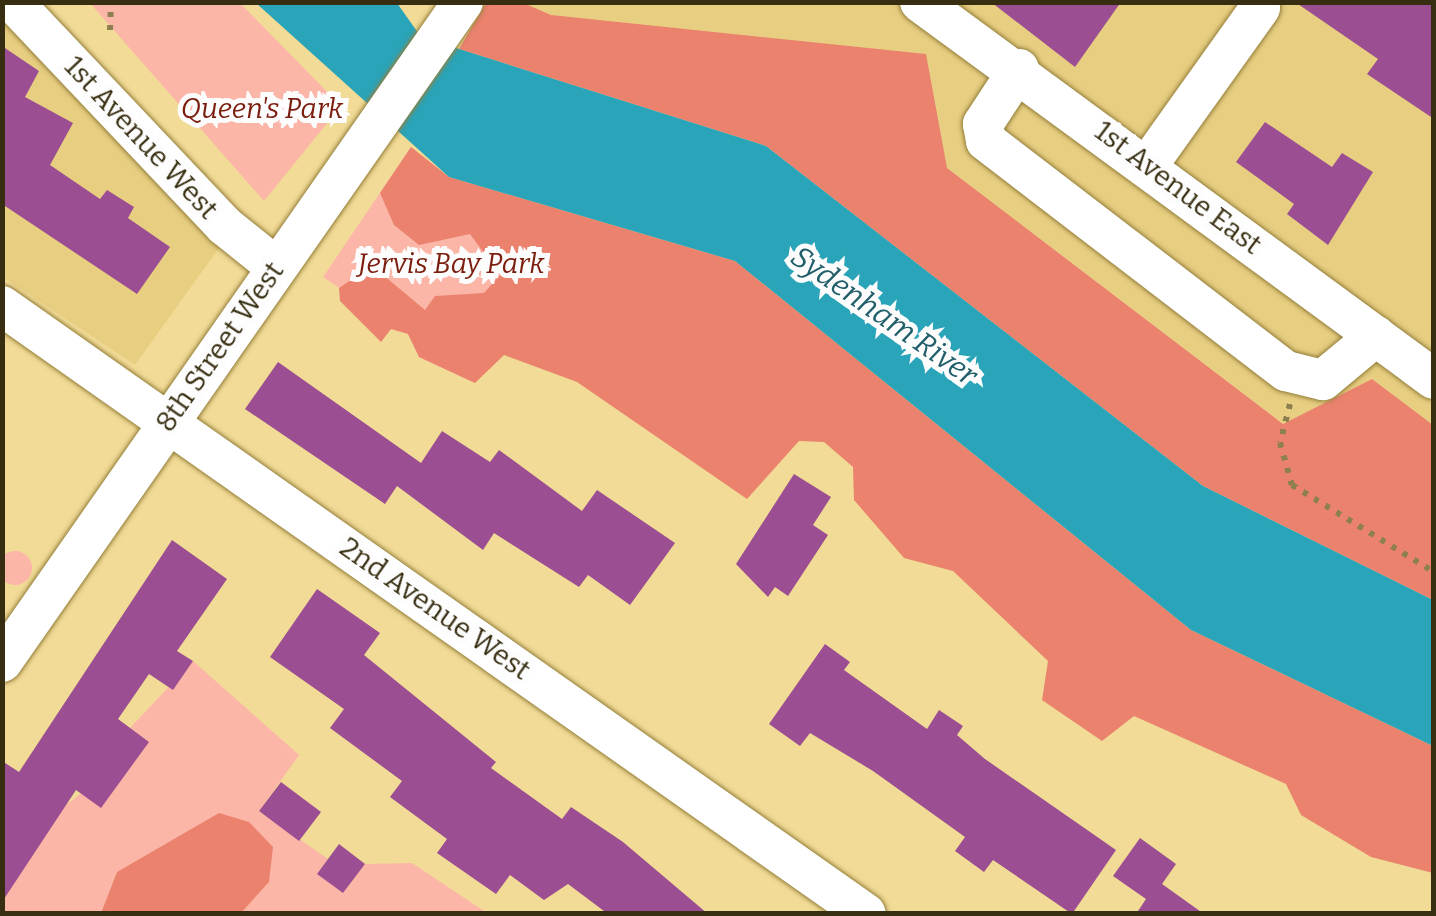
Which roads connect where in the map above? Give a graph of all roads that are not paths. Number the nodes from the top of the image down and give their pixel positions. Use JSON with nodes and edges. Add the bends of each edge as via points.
{"nodes":[{"id":1,"x":13,"y":2,"type":"edge"},
{"id":2,"x":920,"y":2,"type":"edge"},
{"id":3,"x":1260,"y":8,"type":"dead end"},
{"id":4,"x":451,"y":18,"type":"edge"},
{"id":5,"x":1019,"y":69,"type":"junction"},
{"id":6,"x":1148,"y":165,"type":"junction"},
{"id":7,"x":275,"y":266,"type":"junction"},
{"id":8,"x":2,"y":306,"type":"edge"},
{"id":9,"x":1376,"y":336,"type":"junction"},
{"id":10,"x":1434,"y":379,"type":"edge"},
{"id":11,"x":169,"y":420,"type":"junction"},
{"id":12,"x":2,"y":662,"type":"edge"},
{"id":13,"x":866,"y":914,"type":"edge"}],
"edges":[{"from":1,"to":7,"type":"street","name":"1st Avenue West","via":[[225,226]]},
{"from":2,"to":5,"type":"street","name":"1st Avenue East"},
{"from":3,"to":6,"type":"street"},
{"from":4,"to":7,"type":"street","name":"8th Street West"},
{"from":5,"to":6,"type":"street","name":"1st Avenue East"},
{"from":5,"to":9,"type":"street","via":[[982,124],[986,141],[1299,380],[1339,374]]},
{"from":6,"to":9,"type":"street","name":"1st Avenue East"},
{"from":7,"to":11,"type":"street","name":"8th Street West"},
{"from":8,"to":11,"type":"street","name":"2nd Avenue West"},
{"from":9,"to":10,"type":"street","name":"1st Avenue East"},
{"from":11,"to":12,"type":"street","name":"8th Street West"},
{"from":11,"to":13,"type":"street","name":"2nd Avenue West"}]}
